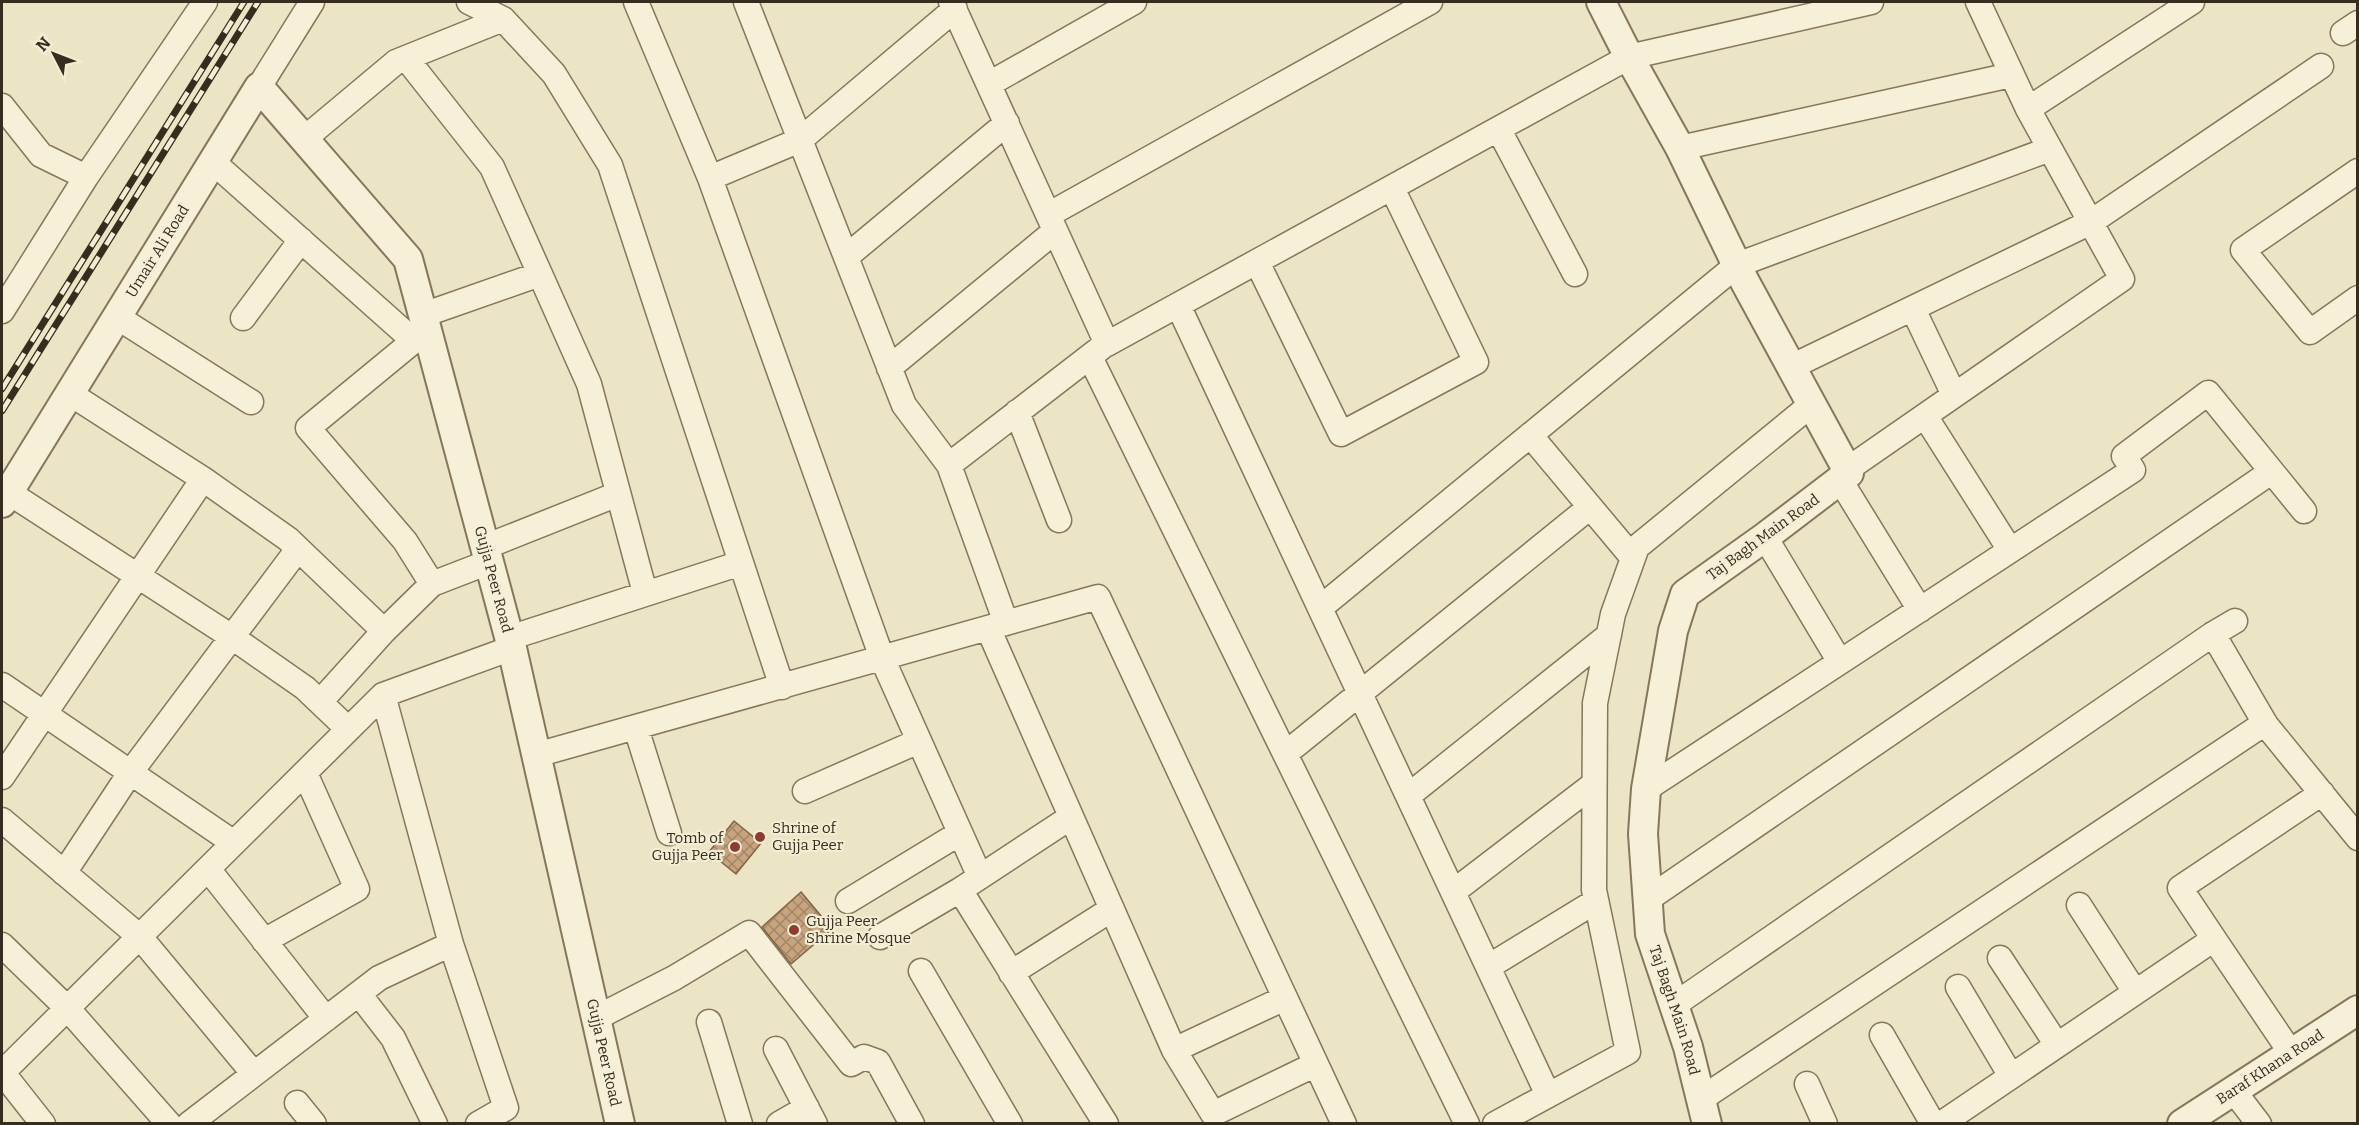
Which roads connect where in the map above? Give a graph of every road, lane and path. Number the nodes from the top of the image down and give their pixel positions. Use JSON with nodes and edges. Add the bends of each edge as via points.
{"nodes":[{"id":1,"x":205,"y":2,"type":"edge"},
{"id":2,"x":312,"y":2,"type":"edge"},
{"id":3,"x":469,"y":2,"type":"edge"},
{"id":4,"x":636,"y":2,"type":"edge"},
{"id":5,"x":1134,"y":2,"type":"edge"},
{"id":6,"x":1430,"y":2,"type":"edge"},
{"id":7,"x":1602,"y":2,"type":"edge"},
{"id":8,"x":1871,"y":2,"type":"edge"},
{"id":9,"x":1981,"y":2,"type":"edge"},
{"id":10,"x":2192,"y":2,"type":"edge"},
{"id":11,"x":748,"y":3,"type":"edge"},
{"id":12,"x":953,"y":5,"type":"edge"},
{"id":13,"x":503,"y":19,"type":"junction"},
{"id":14,"x":1629,"y":57,"type":"junction"},
{"id":15,"x":406,"y":58,"type":"junction"},
{"id":16,"x":2321,"y":66,"type":"dead end"},
{"id":17,"x":2011,"y":75,"type":"junction"},
{"id":18,"x":989,"y":84,"type":"junction"},
{"id":19,"x":259,"y":87,"type":"junction"},
{"id":20,"x":2,"y":106,"type":"edge"},
{"id":21,"x":2028,"y":109,"type":"junction"},
{"id":22,"x":1006,"y":123,"type":"junction"},
{"id":23,"x":1499,"y":130,"type":"junction"},
{"id":24,"x":304,"y":140,"type":"junction"},
{"id":25,"x":800,"y":140,"type":"junction"},
{"id":26,"x":1680,"y":148,"type":"junction"},
{"id":27,"x":2050,"y":149,"type":"junction"},
{"id":28,"x":213,"y":162,"type":"junction"},
{"id":29,"x":2358,"y":171,"type":"edge"},
{"id":30,"x":86,"y":177,"type":"junction"},
{"id":31,"x":710,"y":178,"type":"junction"},
{"id":32,"x":1392,"y":188,"type":"junction"},
{"id":33,"x":2091,"y":222,"type":"junction"},
{"id":34,"x":1052,"y":223,"type":"junction"},
{"id":35,"x":301,"y":240,"type":"junction"},
{"id":36,"x":846,"y":257,"type":"junction"},
{"id":37,"x":1257,"y":262,"type":"junction"},
{"id":38,"x":1737,"y":265,"type":"junction"},
{"id":39,"x":540,"y":274,"type":"junction"},
{"id":40,"x":1575,"y":274,"type":"dead end"},
{"id":41,"x":2358,"y":298,"type":"edge"},
{"id":42,"x":1178,"y":305,"type":"junction"},
{"id":43,"x":1913,"y":309,"type":"junction"},
{"id":44,"x":2,"y":311,"type":"edge"},
{"id":45,"x":117,"y":317,"type":"junction"},
{"id":46,"x":243,"y":318,"type":"dead end"},
{"id":47,"x":422,"y":329,"type":"junction"},
{"id":48,"x":1098,"y":350,"type":"junction"},
{"id":49,"x":1791,"y":367,"type":"junction"},
{"id":50,"x":889,"y":369,"type":"junction"},
{"id":51,"x":69,"y":393,"type":"junction"},
{"id":52,"x":1954,"y":395,"type":"junction"},
{"id":53,"x":251,"y":402,"type":"dead end"},
{"id":54,"x":1812,"y":404,"type":"junction"},
{"id":55,"x":1017,"y":412,"type":"junction"},
{"id":56,"x":1925,"y":416,"type":"junction"},
{"id":57,"x":1530,"y":435,"type":"junction"},
{"id":58,"x":949,"y":465,"type":"junction"},
{"id":59,"x":2271,"y":472,"type":"junction"},
{"id":60,"x":1844,"y":475,"type":"junction"},
{"id":61,"x":203,"y":479,"type":"junction"},
{"id":62,"x":618,"y":494,"type":"junction"},
{"id":63,"x":5,"y":497,"type":"edge"},
{"id":64,"x":1590,"y":507,"type":"junction"},
{"id":65,"x":2304,"y":511,"type":"dead end"},
{"id":66,"x":1059,"y":520,"type":"dead end"},
{"id":67,"x":1766,"y":537,"type":"junction"},
{"id":68,"x":298,"y":549,"type":"junction"},
{"id":69,"x":2010,"y":550,"type":"junction"},
{"id":70,"x":487,"y":554,"type":"junction"},
{"id":71,"x":1633,"y":558,"type":"junction"},
{"id":72,"x":741,"y":563,"type":"junction"},
{"id":73,"x":138,"y":576,"type":"junction"},
{"id":74,"x":432,"y":584,"type":"junction"},
{"id":75,"x":645,"y":593,"type":"junction"},
{"id":76,"x":1320,"y":608,"type":"junction"},
{"id":77,"x":1920,"y":610,"type":"junction"},
{"id":78,"x":2235,"y":621,"type":"dead end"},
{"id":79,"x":997,"y":626,"type":"junction"},
{"id":80,"x":384,"y":631,"type":"junction"},
{"id":81,"x":2213,"y":634,"type":"junction"},
{"id":82,"x":1609,"y":635,"type":"junction"},
{"id":83,"x":232,"y":637,"type":"junction"},
{"id":84,"x":511,"y":643,"type":"junction"},
{"id":85,"x":882,"y":658,"type":"junction"},
{"id":86,"x":1840,"y":662,"type":"junction"},
{"id":87,"x":2,"y":685,"type":"edge"},
{"id":88,"x":782,"y":687,"type":"junction"},
{"id":89,"x":1360,"y":693,"type":"junction"},
{"id":90,"x":383,"y":695,"type":"junction"},
{"id":91,"x":320,"y":702,"type":"junction"},
{"id":92,"x":44,"y":713,"type":"junction"},
{"id":93,"x":2265,"y":723,"type":"junction"},
{"id":94,"x":636,"y":728,"type":"junction"},
{"id":95,"x":348,"y":729,"type":"junction"},
{"id":96,"x":919,"y":741,"type":"junction"},
{"id":97,"x":1285,"y":754,"type":"junction"},
{"id":98,"x":536,"y":755,"type":"junction"},
{"id":99,"x":305,"y":772,"type":"junction"},
{"id":100,"x":130,"y":773,"type":"junction"},
{"id":101,"x":2,"y":777,"type":"edge"},
{"id":102,"x":1594,"y":784,"type":"junction"},
{"id":103,"x":1646,"y":789,"type":"junction"},
{"id":104,"x":805,"y":791,"type":"dead end"},
{"id":105,"x":2322,"y":794,"type":"junction"},
{"id":106,"x":1408,"y":796,"type":"junction"},
{"id":107,"x":1071,"y":817,"type":"junction"},
{"id":108,"x":2,"y":820,"type":"edge"},
{"id":109,"x":669,"y":833,"type":"dead end"},
{"id":110,"x":960,"y":833,"type":"junction"},
{"id":111,"x":2358,"y":838,"type":"edge"},
{"id":112,"x":234,"y":843,"type":"junction"},
{"id":113,"x":208,"y":869,"type":"junction"},
{"id":114,"x":64,"y":873,"type":"junction"},
{"id":115,"x":970,"y":883,"type":"junction"},
{"id":116,"x":1453,"y":892,"type":"junction"},
{"id":117,"x":1647,"y":899,"type":"junction"},
{"id":118,"x":1596,"y":900,"type":"junction"},
{"id":119,"x":848,"y":901,"type":"dead end"},
{"id":120,"x":2079,"y":905,"type":"dead end"},
{"id":121,"x":1112,"y":909,"type":"junction"},
{"id":122,"x":140,"y":937,"type":"junction"},
{"id":123,"x":880,"y":937,"type":"dead end"},
{"id":124,"x":2214,"y":939,"type":"junction"},
{"id":125,"x":264,"y":941,"type":"junction"},
{"id":126,"x":452,"y":944,"type":"junction"},
{"id":127,"x":2,"y":945,"type":"edge"},
{"id":128,"x":2000,"y":958,"type":"dead end"},
{"id":129,"x":1488,"y":967,"type":"junction"},
{"id":130,"x":921,"y":971,"type":"dead end"},
{"id":131,"x":1011,"y":973,"type":"junction"},
{"id":132,"x":1958,"y":987,"type":"dead end"},
{"id":133,"x":2135,"y":992,"type":"junction"},
{"id":134,"x":359,"y":994,"type":"junction"},
{"id":135,"x":1285,"y":998,"type":"junction"},
{"id":136,"x":1674,"y":1005,"type":"junction"},
{"id":137,"x":68,"y":1009,"type":"junction"},
{"id":138,"x":2358,"y":1010,"type":"edge"},
{"id":139,"x":596,"y":1018,"type":"junction"},
{"id":140,"x":326,"y":1019,"type":"junction"},
{"id":141,"x":709,"y":1022,"type":"dead end"},
{"id":142,"x":1882,"y":1035,"type":"dead end"},
{"id":143,"x":2057,"y":1045,"type":"junction"},
{"id":144,"x":776,"y":1049,"type":"dead end"},
{"id":145,"x":1174,"y":1050,"type":"junction"},
{"id":146,"x":2291,"y":1053,"type":"junction"},
{"id":147,"x":1316,"y":1064,"type":"junction"},
{"id":148,"x":2,"y":1072,"type":"edge"},
{"id":149,"x":254,"y":1074,"type":"junction"},
{"id":150,"x":2011,"y":1076,"type":"junction"},
{"id":151,"x":1807,"y":1084,"type":"dead end"},
{"id":152,"x":2233,"y":1090,"type":"junction"},
{"id":153,"x":1548,"y":1095,"type":"junction"},
{"id":154,"x":297,"y":1103,"type":"dead end"},
{"id":155,"x":811,"y":1116,"type":"edge"},
{"id":156,"x":1703,"y":1116,"type":"edge"},
{"id":157,"x":194,"y":1122,"type":"edge"},
{"id":158,"x":43,"y":1124,"type":"edge"},
{"id":159,"x":169,"y":1124,"type":"edge"},
{"id":160,"x":314,"y":1124,"type":"edge"},
{"id":161,"x":435,"y":1124,"type":"edge"},
{"id":162,"x":478,"y":1124,"type":"edge"},
{"id":163,"x":620,"y":1124,"type":"edge"},
{"id":164,"x":740,"y":1124,"type":"edge"},
{"id":165,"x":780,"y":1124,"type":"edge"},
{"id":166,"x":912,"y":1124,"type":"edge"},
{"id":167,"x":1010,"y":1124,"type":"edge"},
{"id":168,"x":1106,"y":1124,"type":"edge"},
{"id":169,"x":1344,"y":1124,"type":"edge"},
{"id":170,"x":1467,"y":1124,"type":"edge"},
{"id":171,"x":1495,"y":1124,"type":"edge"},
{"id":172,"x":1825,"y":1124,"type":"edge"},
{"id":173,"x":1933,"y":1124,"type":"edge"},
{"id":174,"x":1941,"y":1124,"type":"edge"},
{"id":175,"x":2182,"y":1124,"type":"edge"},
{"id":176,"x":2259,"y":1124,"type":"edge"}],
"edges":[{"from":1,"to":30,"type":"street"},
{"from":2,"to":19,"type":"street","name":"Umair Ali Road"},
{"from":3,"to":13,"type":"street"},
{"from":4,"to":31,"type":"street"},
{"from":5,"to":18,"type":"street"},
{"from":6,"to":34,"type":"street"},
{"from":7,"to":14,"type":"street"},
{"from":8,"to":14,"type":"street"},
{"from":9,"to":17,"type":"street"},
{"from":10,"to":21,"type":"street"},
{"from":11,"to":25,"type":"street"},
{"from":12,"to":18,"type":"street"},
{"from":12,"to":25,"type":"street"},
{"from":13,"to":15,"type":"street"},
{"from":13,"to":72,"type":"street","via":[[554,74],[610,165]]},
{"from":14,"to":23,"type":"street"},
{"from":14,"to":26,"type":"street"},
{"from":15,"to":24,"type":"street","via":[[396,62]]},
{"from":15,"to":39,"type":"street","via":[[492,167]]},
{"from":16,"to":33,"type":"street"},
{"from":17,"to":21,"type":"street"},
{"from":17,"to":26,"type":"street"},
{"from":18,"to":22,"type":"street"},
{"from":19,"to":24,"type":"street","name":"Gujja Peer Road"},
{"from":19,"to":28,"type":"street","name":"Umair Ali Road"},
{"from":20,"to":30,"type":"street","via":[[41,155]]},
{"from":21,"to":27,"type":"street"},
{"from":22,"to":34,"type":"street"},
{"from":22,"to":36,"type":"street"},
{"from":23,"to":32,"type":"street"},
{"from":23,"to":40,"type":"street"},
{"from":24,"to":47,"type":"street","name":"Gujja Peer Road","via":[[408,259]]},
{"from":25,"to":31,"type":"street"},
{"from":25,"to":36,"type":"street"},
{"from":26,"to":38,"type":"street"},
{"from":27,"to":33,"type":"street"},
{"from":27,"to":38,"type":"street"},
{"from":28,"to":35,"type":"street"},
{"from":28,"to":45,"type":"street","name":"Umair Ali Road"},
{"from":29,"to":41,"type":"street","via":[[2243,250],[2310,332]]},
{"from":30,"to":44,"type":"street"},
{"from":31,"to":85,"type":"street"},
{"from":32,"to":37,"type":"street"},
{"from":32,"to":37,"type":"street","via":[[1476,362],[1341,434]]},
{"from":33,"to":43,"type":"street"},
{"from":33,"to":52,"type":"street","via":[[2122,279]]},
{"from":34,"to":48,"type":"street"},
{"from":34,"to":50,"type":"street"},
{"from":35,"to":46,"type":"street"},
{"from":35,"to":47,"type":"street"},
{"from":36,"to":50,"type":"street"},
{"from":37,"to":42,"type":"street"},
{"from":38,"to":49,"type":"street"},
{"from":38,"to":57,"type":"street"},
{"from":39,"to":47,"type":"street"},
{"from":39,"to":62,"type":"street","via":[[589,384]]},
{"from":42,"to":48,"type":"street"},
{"from":42,"to":76,"type":"street"},
{"from":43,"to":49,"type":"street"},
{"from":43,"to":52,"type":"street"},
{"from":45,"to":51,"type":"street","name":"Umair Ali Road"},
{"from":45,"to":53,"type":"street"},
{"from":47,"to":70,"type":"street","name":"Gujja Peer Road"},
{"from":47,"to":74,"type":"street","via":[[308,428],[405,541]]},
{"from":48,"to":55,"type":"street"},
{"from":48,"to":97,"type":"street"},
{"from":49,"to":54,"type":"street"},
{"from":50,"to":58,"type":"street","via":[[904,405]]},
{"from":51,"to":61,"type":"street"},
{"from":51,"to":63,"type":"street","name":"Umair Ali Road"},
{"from":52,"to":56,"type":"street"},
{"from":54,"to":60,"type":"street"},
{"from":54,"to":71,"type":"street","via":[[1637,547]]},
{"from":55,"to":58,"type":"street"},
{"from":55,"to":66,"type":"street"},
{"from":56,"to":60,"type":"street"},
{"from":56,"to":69,"type":"street"},
{"from":57,"to":64,"type":"street"},
{"from":57,"to":76,"type":"street"},
{"from":58,"to":79,"type":"street"},
{"from":59,"to":65,"type":"street"},
{"from":59,"to":69,"type":"street","via":[[2208,393],[2124,456],[2133,470]]},
{"from":59,"to":117,"type":"street"},
{"from":60,"to":67,"type":"street","name":"Taj Bagh Main Road"},
{"from":60,"to":77,"type":"street"},
{"from":61,"to":68,"type":"street"},
{"from":61,"to":73,"type":"street"},
{"from":62,"to":70,"type":"street"},
{"from":62,"to":75,"type":"street"},
{"from":63,"to":73,"type":"street"},
{"from":64,"to":71,"type":"street"},
{"from":64,"to":89,"type":"street"},
{"from":67,"to":86,"type":"street"},
{"from":67,"to":103,"type":"street","name":"Taj Bagh Main Road","via":[[1684,594],[1673,631]]},
{"from":68,"to":80,"type":"street"},
{"from":68,"to":83,"type":"street"},
{"from":69,"to":77,"type":"street"},
{"from":70,"to":74,"type":"street"},
{"from":70,"to":84,"type":"street","name":"Gujja Peer Road"},
{"from":71,"to":82,"type":"street"},
{"from":72,"to":75,"type":"street"},
{"from":72,"to":88,"type":"street"},
{"from":73,"to":83,"type":"street"},
{"from":73,"to":92,"type":"street"},
{"from":74,"to":80,"type":"street"},
{"from":75,"to":84,"type":"street"},
{"from":76,"to":89,"type":"street"},
{"from":77,"to":86,"type":"street"},
{"from":78,"to":81,"type":"street"},
{"from":79,"to":85,"type":"street"},
{"from":79,"to":107,"type":"street"},
{"from":79,"to":135,"type":"street","via":[[1098,597]]},
{"from":80,"to":91,"type":"street"},
{"from":81,"to":93,"type":"street"},
{"from":81,"to":136,"type":"street"},
{"from":82,"to":102,"type":"street","via":[[1595,703]]},
{"from":82,"to":106,"type":"street"},
{"from":83,"to":91,"type":"street"},
{"from":83,"to":100,"type":"street"},
{"from":84,"to":90,"type":"street"},
{"from":84,"to":98,"type":"street","name":"Gujja Peer Road"},
{"from":85,"to":88,"type":"street"},
{"from":85,"to":96,"type":"street"},
{"from":86,"to":103,"type":"street"},
{"from":87,"to":92,"type":"street"},
{"from":88,"to":94,"type":"street"},
{"from":89,"to":97,"type":"street"},
{"from":89,"to":106,"type":"street"},
{"from":90,"to":95,"type":"street"},
{"from":90,"to":126,"type":"street"},
{"from":91,"to":95,"type":"street"},
{"from":92,"to":100,"type":"street"},
{"from":92,"to":101,"type":"street"},
{"from":93,"to":105,"type":"street"},
{"from":93,"to":156,"type":"street"},
{"from":94,"to":98,"type":"street"},
{"from":94,"to":109,"type":"street"},
{"from":95,"to":99,"type":"street"},
{"from":96,"to":104,"type":"street"},
{"from":96,"to":110,"type":"street"},
{"from":97,"to":170,"type":"street"},
{"from":98,"to":139,"type":"street","name":"Gujja Peer Road"},
{"from":99,"to":112,"type":"street"},
{"from":99,"to":125,"type":"street","via":[[357,889]]},
{"from":100,"to":112,"type":"street"},
{"from":100,"to":114,"type":"street"},
{"from":102,"to":116,"type":"street"},
{"from":102,"to":118,"type":"street"},
{"from":103,"to":117,"type":"street","name":"Taj Bagh Main Road","via":[[1643,834]]},
{"from":105,"to":111,"type":"street"},
{"from":105,"to":124,"type":"street","via":[[2180,888]]},
{"from":106,"to":116,"type":"street"},
{"from":107,"to":115,"type":"street"},
{"from":107,"to":121,"type":"street"},
{"from":108,"to":114,"type":"street"},
{"from":110,"to":115,"type":"street"},
{"from":110,"to":119,"type":"street"},
{"from":112,"to":113,"type":"street"},
{"from":113,"to":122,"type":"street"},
{"from":113,"to":125,"type":"street"},
{"from":114,"to":122,"type":"street"},
{"from":115,"to":123,"type":"street"},
{"from":115,"to":131,"type":"street"},
{"from":116,"to":129,"type":"street"},
{"from":117,"to":136,"type":"street","name":"Taj Bagh Main Road","via":[[1650,934]]},
{"from":118,"to":129,"type":"street"},
{"from":118,"to":153,"type":"street","via":[[1628,1052]]},
{"from":120,"to":133,"type":"street"},
{"from":121,"to":131,"type":"street"},
{"from":121,"to":145,"type":"street"},
{"from":122,"to":137,"type":"street"},
{"from":122,"to":149,"type":"street"},
{"from":124,"to":133,"type":"street"},
{"from":124,"to":146,"type":"street"},
{"from":125,"to":140,"type":"street"},
{"from":126,"to":134,"type":"street","via":[[380,978]]},
{"from":126,"to":162,"type":"street","via":[[506,1108]]},
{"from":127,"to":137,"type":"street"},
{"from":128,"to":143,"type":"street"},
{"from":129,"to":153,"type":"street"},
{"from":130,"to":167,"type":"street"},
{"from":131,"to":168,"type":"street"},
{"from":132,"to":150,"type":"street"},
{"from":133,"to":143,"type":"street"},
{"from":134,"to":140,"type":"street"},
{"from":134,"to":161,"type":"street","via":[[393,1038]]},
{"from":135,"to":145,"type":"street"},
{"from":135,"to":147,"type":"street"},
{"from":136,"to":156,"type":"street","name":"Taj Bagh Main Road"},
{"from":137,"to":148,"type":"street"},
{"from":137,"to":159,"type":"street"},
{"from":138,"to":146,"type":"street","name":"Baraf Khana Road"},
{"from":139,"to":163,"type":"street","name":"Gujja Peer Road"},
{"from":139,"to":166,"type":"street","via":[[674,978],[748,933],[851,1064],[864,1057],[878,1062]]},
{"from":140,"to":149,"type":"street"},
{"from":141,"to":164,"type":"street"},
{"from":142,"to":173,"type":"street"},
{"from":143,"to":150,"type":"street"},
{"from":144,"to":155,"type":"street"},
{"from":145,"to":147,"type":"street","via":[[1213,1114]]},
{"from":146,"to":152,"type":"street","name":"Baraf Khana Road"},
{"from":147,"to":169,"type":"street"},
{"from":148,"to":158,"type":"street"},
{"from":149,"to":157,"type":"street"},
{"from":150,"to":174,"type":"street"},
{"from":151,"to":172,"type":"street"},
{"from":152,"to":175,"type":"street","name":"Baraf Khana Road"},
{"from":152,"to":176,"type":"street"},
{"from":153,"to":171,"type":"street"},
{"from":154,"to":160,"type":"street"},
{"from":155,"to":165,"type":"street"}]}
